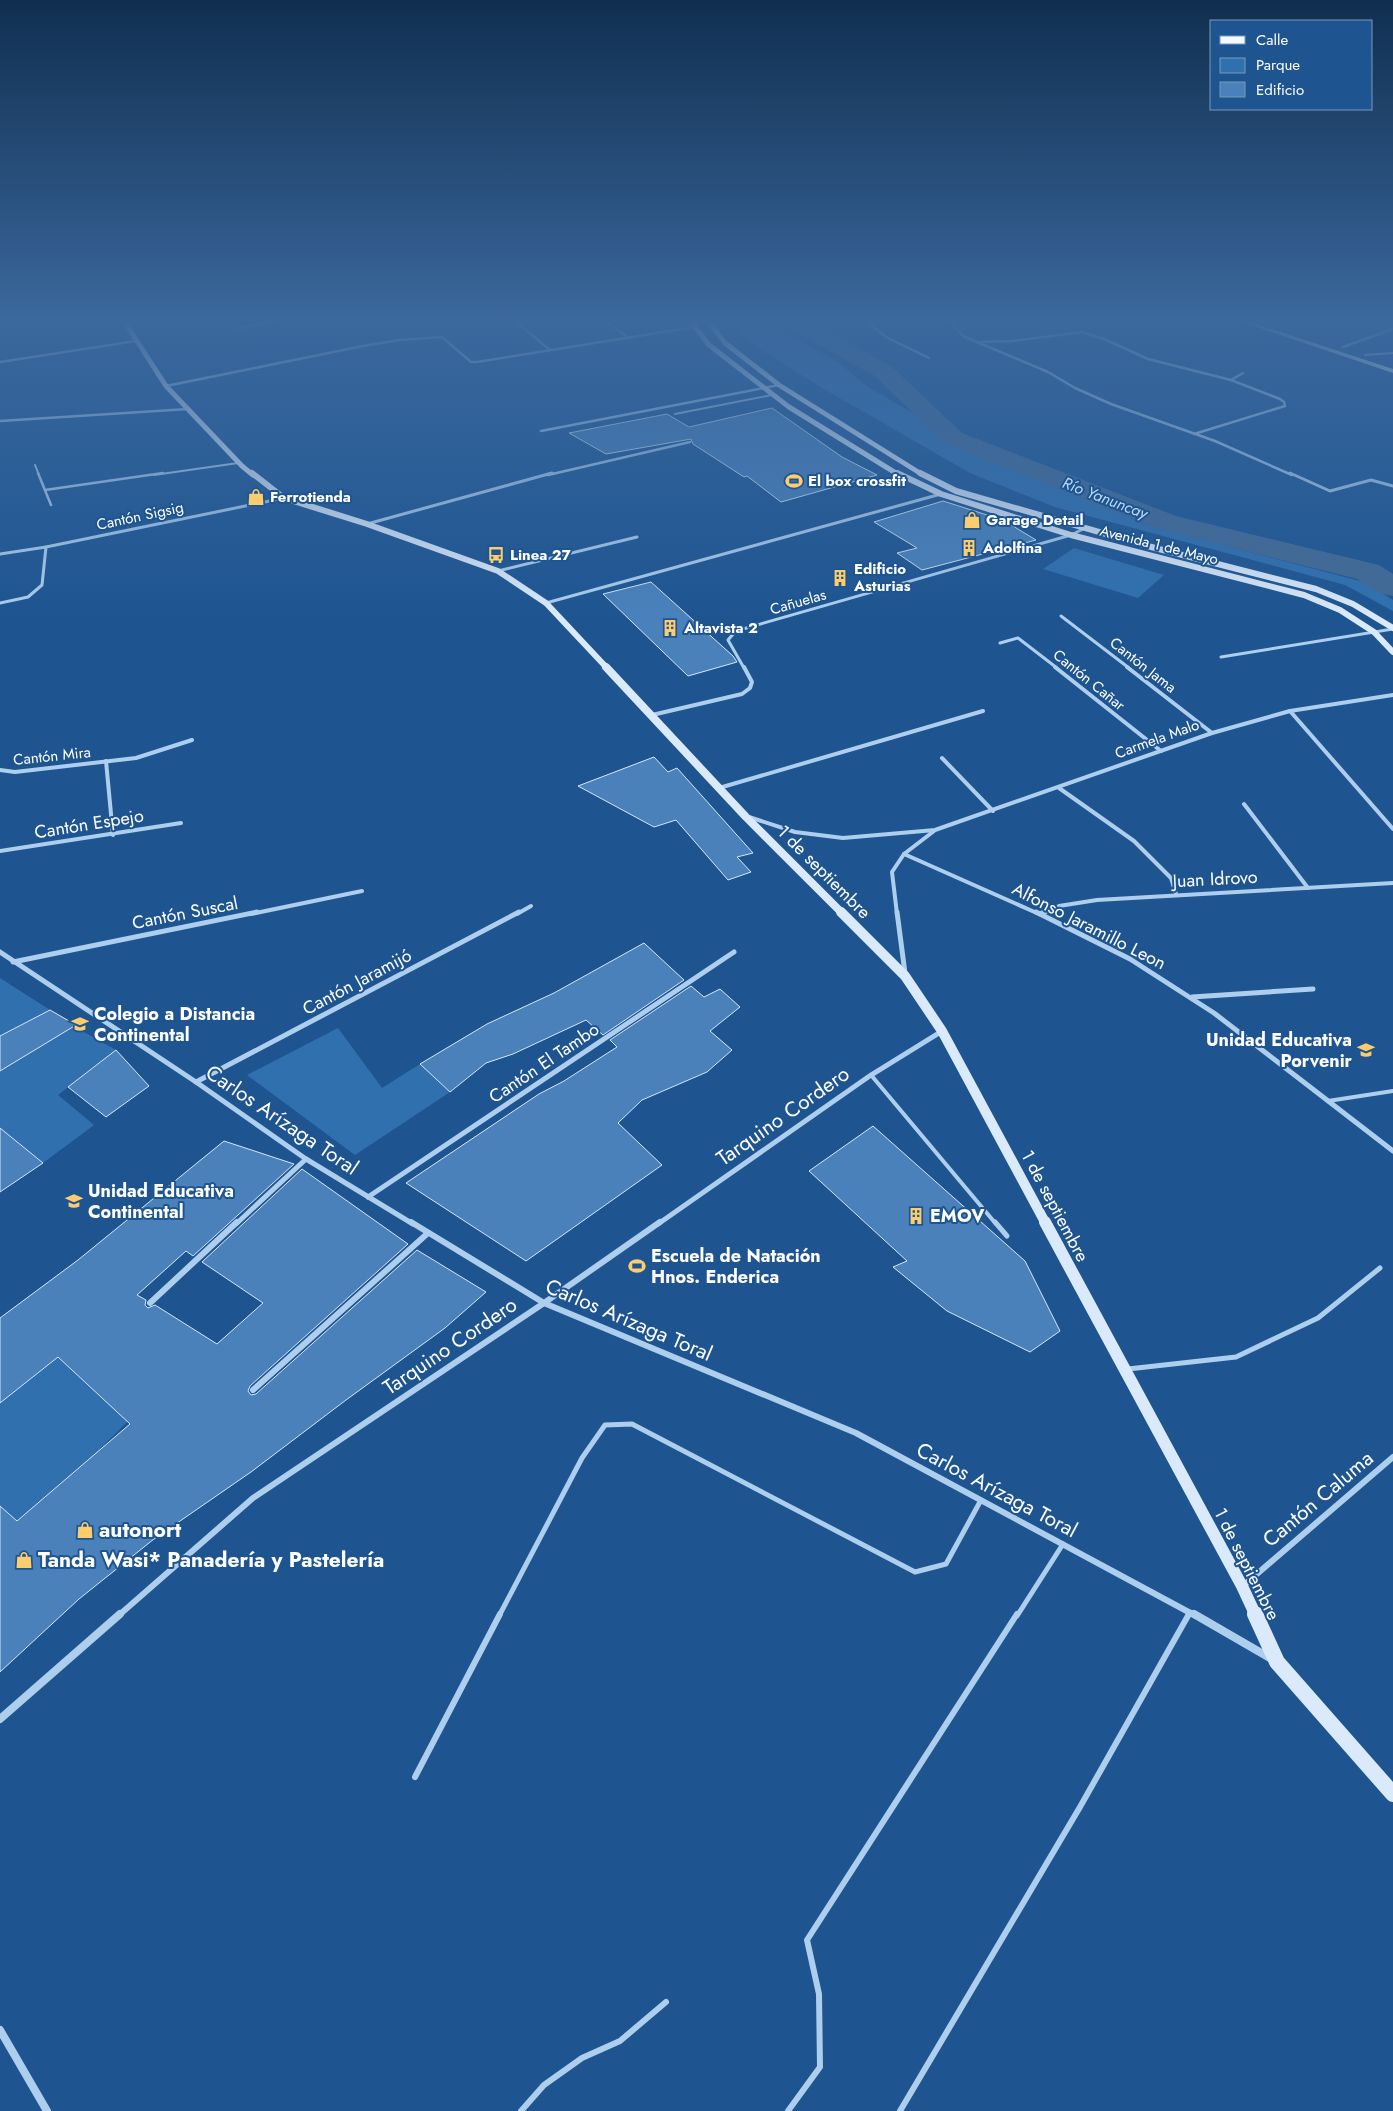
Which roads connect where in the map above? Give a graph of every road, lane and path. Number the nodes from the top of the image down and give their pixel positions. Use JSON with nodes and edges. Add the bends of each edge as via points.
{"nodes":[{"id":1,"x":23,"y":420,"type":"edge"},
{"id":2,"x":198,"y":420,"type":"edge"},
{"id":3,"x":603,"y":420,"type":"edge"},
{"id":4,"x":811,"y":420,"type":"edge"},
{"id":5,"x":834,"y":420,"type":"edge"},
{"id":6,"x":1154,"y":420,"type":"edge"},
{"id":7,"x":1241,"y":420,"type":"edge"},
{"id":8,"x":0,"y":421,"type":"edge"},
{"id":9,"x":542,"y":431,"type":"dead end"},
{"id":10,"x":1194,"y":434,"type":"junction"},
{"id":11,"x":690,"y":442,"type":"dead end"},
{"id":12,"x":238,"y":462,"type":"junction"},
{"id":13,"x":35,"y":465,"type":"dead end"},
{"id":14,"x":1393,"y":486,"type":"edge"},
{"id":15,"x":45,"y":490,"type":"junction"},
{"id":16,"x":941,"y":494,"type":"junction"},
{"id":17,"x":284,"y":498,"type":"junction"},
{"id":18,"x":51,"y":504,"type":"dead end"},
{"id":19,"x":367,"y":524,"type":"junction"},
{"id":20,"x":1084,"y":528,"type":"junction"},
{"id":21,"x":1071,"y":535,"type":"junction"},
{"id":22,"x":637,"y":537,"type":"dead end"},
{"id":23,"x":46,"y":547,"type":"junction"},
{"id":24,"x":0,"y":554,"type":"edge"},
{"id":25,"x":498,"y":571,"type":"junction"},
{"id":26,"x":0,"y":603,"type":"edge"},
{"id":27,"x":546,"y":603,"type":"junction"},
{"id":28,"x":1061,"y":616,"type":"dead end"},
{"id":29,"x":1393,"y":628,"type":"edge"},
{"id":30,"x":1374,"y":632,"type":"junction"},
{"id":31,"x":1000,"y":643,"type":"dead end"},
{"id":32,"x":1393,"y":652,"type":"edge"},
{"id":33,"x":1221,"y":657,"type":"dead end"},
{"id":34,"x":1393,"y":695,"type":"edge"},
{"id":35,"x":983,"y":711,"type":"dead end"},
{"id":36,"x":1290,"y":711,"type":"junction"},
{"id":37,"x":652,"y":715,"type":"junction"},
{"id":38,"x":1212,"y":733,"type":"junction"},
{"id":39,"x":192,"y":740,"type":"dead end"},
{"id":40,"x":1161,"y":751,"type":"junction"},
{"id":41,"x":942,"y":758,"type":"dead end"},
{"id":42,"x":106,"y":761,"type":"junction"},
{"id":43,"x":0,"y":770,"type":"edge"},
{"id":44,"x":720,"y":788,"type":"junction"},
{"id":45,"x":1059,"y":788,"type":"junction"},
{"id":46,"x":1244,"y":804,"type":"dead end"},
{"id":47,"x":993,"y":811,"type":"junction"},
{"id":48,"x":746,"y":816,"type":"junction"},
{"id":49,"x":181,"y":823,"type":"dead end"},
{"id":50,"x":1393,"y":829,"type":"edge"},
{"id":51,"x":935,"y":830,"type":"junction"},
{"id":52,"x":113,"y":835,"type":"junction"},
{"id":53,"x":0,"y":851,"type":"edge"},
{"id":54,"x":904,"y":854,"type":"junction"},
{"id":55,"x":1393,"y":883,"type":"edge"},
{"id":56,"x":1308,"y":888,"type":"junction"},
{"id":57,"x":362,"y":892,"type":"dead end"},
{"id":58,"x":1176,"y":894,"type":"junction"},
{"id":59,"x":531,"y":906,"type":"dead end"},
{"id":60,"x":1040,"y":914,"type":"junction"},
{"id":61,"x":0,"y":952,"type":"edge"},
{"id":62,"x":734,"y":952,"type":"dead end"},
{"id":63,"x":13,"y":962,"type":"junction"},
{"id":64,"x":905,"y":976,"type":"junction"},
{"id":65,"x":1313,"y":989,"type":"dead end"},
{"id":66,"x":1191,"y":997,"type":"junction"},
{"id":67,"x":942,"y":1031,"type":"junction"},
{"id":68,"x":871,"y":1075,"type":"junction"},
{"id":69,"x":196,"y":1082,"type":"junction"},
{"id":70,"x":1393,"y":1091,"type":"edge"},
{"id":71,"x":1328,"y":1101,"type":"junction"},
{"id":72,"x":1393,"y":1151,"type":"edge"},
{"id":73,"x":306,"y":1158,"type":"junction"},
{"id":74,"x":368,"y":1197,"type":"junction"},
{"id":75,"x":428,"y":1233,"type":"junction"},
{"id":76,"x":1007,"y":1236,"type":"dead end"},
{"id":77,"x":1380,"y":1268,"type":"dead end"},
{"id":78,"x":150,"y":1303,"type":"dead end"},
{"id":79,"x":544,"y":1303,"type":"junction"},
{"id":80,"x":1125,"y":1370,"type":"junction"},
{"id":81,"x":253,"y":1390,"type":"dead end"},
{"id":82,"x":1393,"y":1457,"type":"edge"},
{"id":83,"x":981,"y":1500,"type":"junction"},
{"id":84,"x":1063,"y":1544,"type":"junction"},
{"id":85,"x":1242,"y":1586,"type":"junction"},
{"id":86,"x":1190,"y":1612,"type":"junction"},
{"id":87,"x":1277,"y":1662,"type":"junction"},
{"id":88,"x":0,"y":1719,"type":"edge"},
{"id":89,"x":415,"y":1776,"type":"dead end"},
{"id":90,"x":1393,"y":1794,"type":"edge"},
{"id":91,"x":666,"y":2002,"type":"dead end"},
{"id":92,"x":0,"y":2030,"type":"edge"},
{"id":93,"x":47,"y":2111,"type":"edge"},
{"id":94,"x":521,"y":2111,"type":"edge"},
{"id":95,"x":788,"y":2111,"type":"edge"},
{"id":96,"x":900,"y":2111,"type":"edge"}],
"edges":[{"from":1,"to":8,"type":"street"},
{"from":2,"to":12,"type":"main road","name":"1 de septiembre"},
{"from":3,"to":9,"type":"street"},
{"from":4,"to":16,"type":"main road","name":"Avenida 1 de Mayo","via":[[900,475]]},
{"from":5,"to":20,"type":"main road","name":"Avenida 1 de Mayo","via":[[917,472],[956,491]]},
{"from":6,"to":10,"type":"street"},
{"from":7,"to":10,"type":"street"},
{"from":10,"to":14,"type":"street","via":[[1215,440],[1330,491],[1371,480]]},
{"from":11,"to":19,"type":"street","via":[[568,469]]},
{"from":12,"to":15,"type":"lane"},
{"from":12,"to":17,"type":"main road","name":"1 de septiembre"},
{"from":13,"to":15,"type":"lane"},
{"from":15,"to":18,"type":"lane"},
{"from":16,"to":21,"type":"main road","name":"Avenida 1 de Mayo"},
{"from":16,"to":27,"type":"street"},
{"from":17,"to":19,"type":"main road","name":"1 de septiembre"},
{"from":17,"to":23,"type":"street","name":"Cantón Sigsig"},
{"from":19,"to":25,"type":"main road","name":"1 de septiembre"},
{"from":20,"to":21,"type":"street","name":"Cañuelas"},
{"from":20,"to":29,"type":"main road","name":"Avenida 1 de Mayo","via":[[1316,589],[1353,604]]},
{"from":21,"to":30,"type":"main road","name":"Avenida 1 de Mayo","via":[[1304,594],[1340,610]]},
{"from":21,"to":37,"type":"street","name":"Cañuelas","via":[[744,629],[728,640],[752,682],[750,688],[742,694]]},
{"from":22,"to":25,"type":"street"},
{"from":23,"to":24,"type":"street","name":"Cantón Sigsig"},
{"from":23,"to":26,"type":"street","via":[[42,585],[28,597]]},
{"from":25,"to":27,"type":"main road","name":"1 de septiembre"},
{"from":27,"to":37,"type":"main road","name":"1 de septiembre"},
{"from":28,"to":38,"type":"street","name":"Cantón Jama"},
{"from":29,"to":30,"type":"street"},
{"from":30,"to":32,"type":"main road","name":"Avenida 1 de Mayo"},
{"from":30,"to":33,"type":"street"},
{"from":31,"to":40,"type":"street","name":"Cantón Cañar","via":[[1018,638]]},
{"from":34,"to":36,"type":"street","name":"Carmela Malo"},
{"from":35,"to":44,"type":"street"},
{"from":36,"to":38,"type":"street","name":"Carmela Malo"},
{"from":36,"to":50,"type":"street"},
{"from":37,"to":44,"type":"main road","name":"1 de septiembre"},
{"from":38,"to":40,"type":"street","name":"Carmela Malo"},
{"from":39,"to":42,"type":"street","name":"Cantón Mira","via":[[136,758]]},
{"from":40,"to":45,"type":"street","name":"Carmela Malo"},
{"from":41,"to":47,"type":"street"},
{"from":42,"to":43,"type":"street","name":"Cantón Mira","via":[[15,772]]},
{"from":42,"to":52,"type":"street","name":"Cantón Mira"},
{"from":44,"to":48,"type":"main road","name":"1 de septiembre"},
{"from":45,"to":47,"type":"street","name":"Carmela Malo"},
{"from":45,"to":58,"type":"street","via":[[1134,841],[1171,878]]},
{"from":46,"to":56,"type":"street"},
{"from":47,"to":51,"type":"street","name":"Carmela Malo"},
{"from":48,"to":51,"type":"street","name":"Carmela Malo","via":[[795,832],[843,838]]},
{"from":48,"to":64,"type":"main road","name":"1 de septiembre"},
{"from":49,"to":52,"type":"street","name":"Cantón Espejo"},
{"from":51,"to":54,"type":"street","name":"Carmela Malo"},
{"from":52,"to":53,"type":"street","name":"Cantón Espejo"},
{"from":54,"to":60,"type":"street","name":"Alfonso Jaramillo Leon"},
{"from":54,"to":64,"type":"street","name":"Carmela Malo","via":[[892,872]]},
{"from":55,"to":56,"type":"street","name":"Juan Idrovo"},
{"from":56,"to":58,"type":"street","name":"Juan Idrovo"},
{"from":57,"to":63,"type":"street","name":"Cantón Suscal"},
{"from":58,"to":60,"type":"street","name":"Juan Idrovo","via":[[1097,900],[1059,906]]},
{"from":59,"to":69,"type":"street","name":"Cantón Jaramijó"},
{"from":60,"to":66,"type":"street","name":"Alfonso Jaramillo Leon","via":[[1130,959]]},
{"from":61,"to":63,"type":"street","name":"Carlos Arízaga Toral"},
{"from":62,"to":74,"type":"street","name":"Cantón El Tambo"},
{"from":63,"to":69,"type":"street","name":"Carlos Arízaga Toral"},
{"from":64,"to":67,"type":"main road","name":"1 de septiembre"},
{"from":65,"to":66,"type":"street"},
{"from":66,"to":71,"type":"street","name":"Alfonso Jaramillo Leon"},
{"from":67,"to":68,"type":"street","name":"Tarquino Cordero"},
{"from":67,"to":80,"type":"main road","name":"1 de septiembre"},
{"from":68,"to":76,"type":"lane"},
{"from":68,"to":79,"type":"street","name":"Tarquino Cordero"},
{"from":69,"to":73,"type":"street","name":"Carlos Arízaga Toral"},
{"from":70,"to":71,"type":"lane"},
{"from":71,"to":72,"type":"street","name":"Alfonso Jaramillo Leon"},
{"from":73,"to":74,"type":"street","name":"Carlos Arízaga Toral"},
{"from":73,"to":78,"type":"street"},
{"from":74,"to":75,"type":"street","name":"Carlos Arízaga Toral"},
{"from":75,"to":79,"type":"street","name":"Carlos Arízaga Toral"},
{"from":75,"to":81,"type":"street"},
{"from":77,"to":80,"type":"lane","via":[[1318,1318],[1236,1357]]},
{"from":79,"to":83,"type":"street","name":"Carlos Arízaga Toral","via":[[856,1433]]},
{"from":79,"to":88,"type":"street","name":"Tarquino Cordero","via":[[253,1498]]},
{"from":80,"to":85,"type":"main road","name":"1 de septiembre"},
{"from":82,"to":85,"type":"street","name":"Cantón Caluma"},
{"from":83,"to":84,"type":"street","name":"Carlos Arízaga Toral"},
{"from":83,"to":89,"type":"lane","via":[[946,1564],[915,1572],[632,1424],[604,1426],[582,1458]]},
{"from":84,"to":86,"type":"street","name":"Carlos Arízaga Toral"},
{"from":84,"to":95,"type":"lane","via":[[807,1940],[820,1994],[820,2067]]},
{"from":85,"to":87,"type":"main road","name":"1 de septiembre"},
{"from":86,"to":87,"type":"street","name":"Carlos Arízaga Toral"},
{"from":86,"to":96,"type":"lane","via":[[1080,1807]]},
{"from":87,"to":90,"type":"main road","name":"1 de septiembre"},
{"from":91,"to":94,"type":"lane","via":[[620,2041],[582,2058],[544,2085]]},
{"from":92,"to":93,"type":"street"}]}
